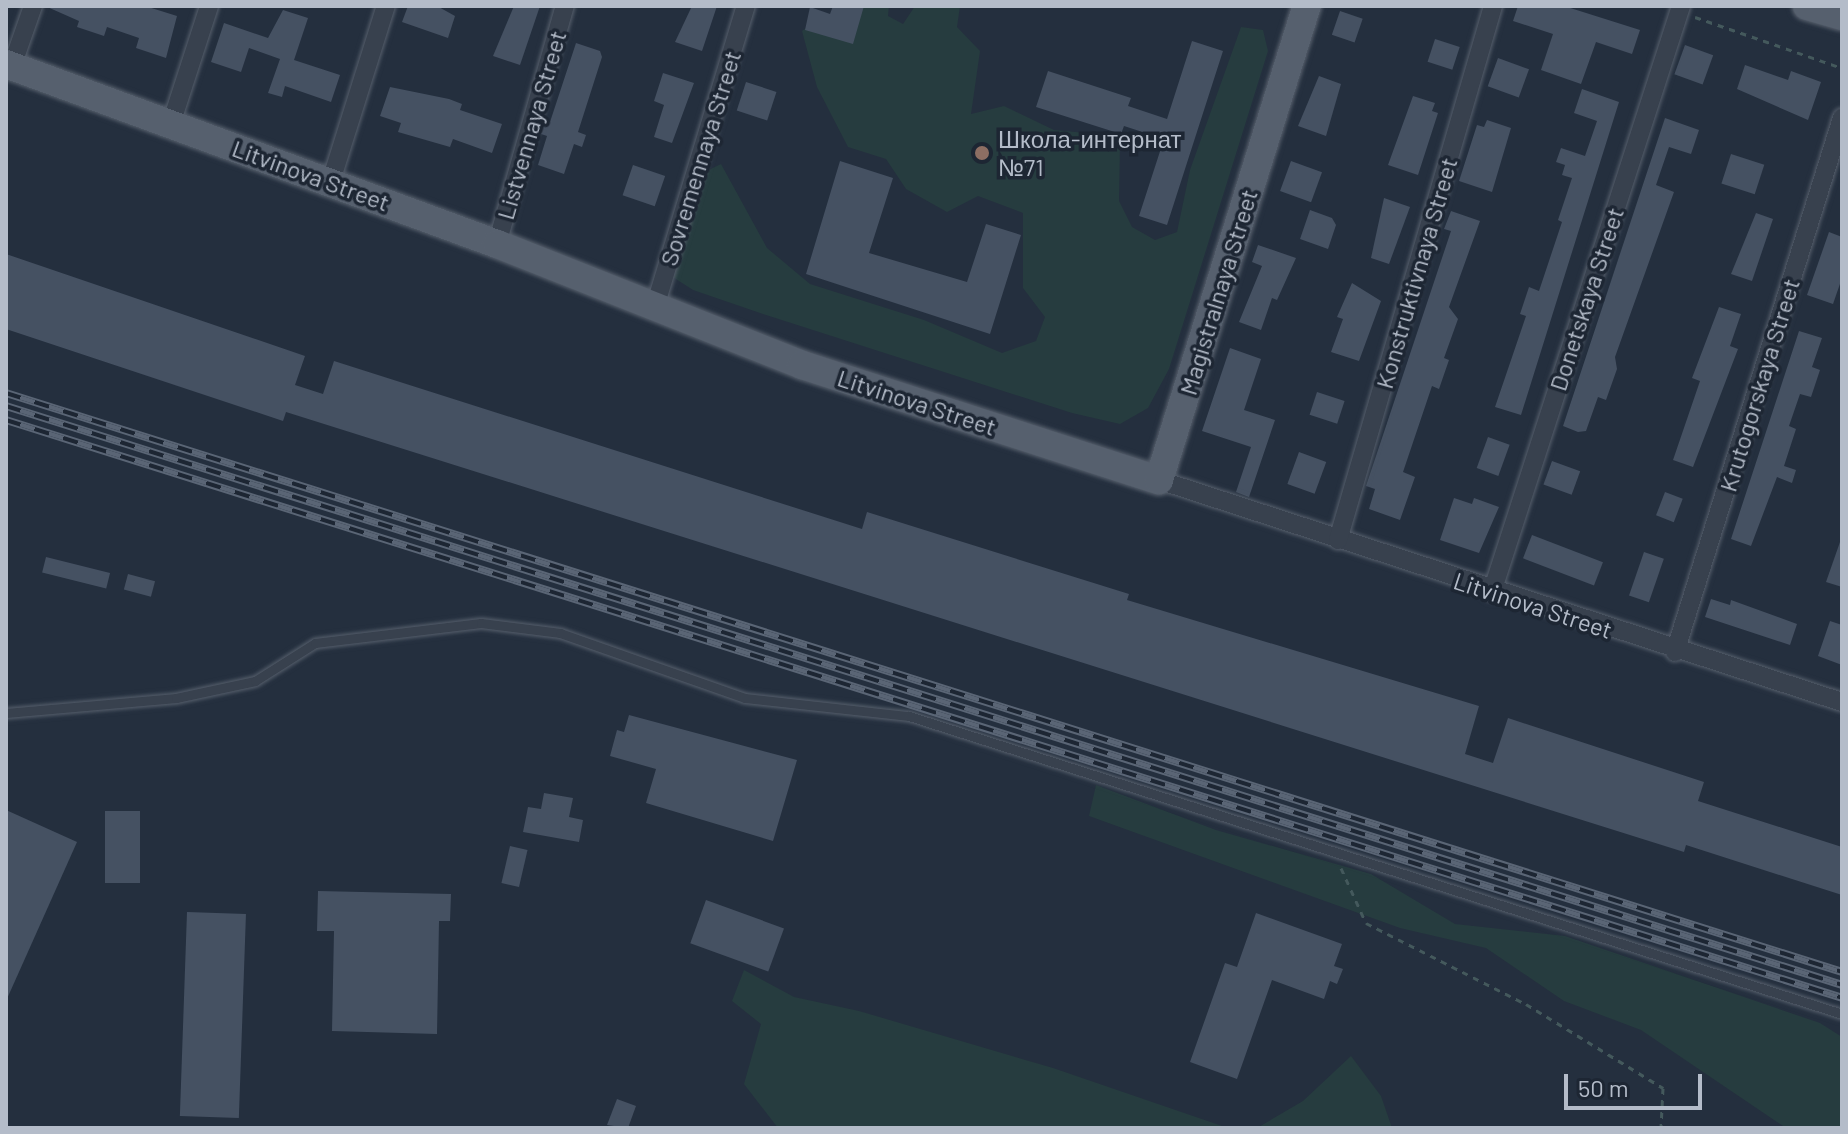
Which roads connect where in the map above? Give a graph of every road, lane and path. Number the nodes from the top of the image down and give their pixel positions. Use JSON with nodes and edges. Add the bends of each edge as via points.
{"nodes":[{"id":1,"x":33,"y":6,"type":"edge"},
{"id":2,"x":209,"y":6,"type":"edge"},
{"id":3,"x":386,"y":6,"type":"edge"},
{"id":4,"x":565,"y":6,"type":"edge"},
{"id":5,"x":746,"y":6,"type":"edge"},
{"id":6,"x":1307,"y":6,"type":"edge"},
{"id":7,"x":1493,"y":6,"type":"edge"},
{"id":8,"x":1807,"y":6,"type":"edge"},
{"id":9,"x":1680,"y":9,"type":"edge"},
{"id":10,"x":1842,"y":16,"type":"edge"},
{"id":11,"x":9,"y":65,"type":"edge"},
{"id":12,"x":1842,"y":68,"type":"edge"},
{"id":13,"x":1842,"y":118,"type":"edge"},
{"id":14,"x":171,"y":124,"type":"junction"},
{"id":15,"x":331,"y":181,"type":"junction"},
{"id":16,"x":497,"y":244,"type":"junction"},
{"id":17,"x":654,"y":310,"type":"junction"},
{"id":18,"x":1159,"y":480,"type":"junction"},
{"id":19,"x":1338,"y":540,"type":"junction"},
{"id":20,"x":1492,"y":592,"type":"junction"},
{"id":21,"x":1675,"y":652,"type":"junction"},
{"id":22,"x":1842,"y":702,"type":"edge"},
{"id":23,"x":6,"y":713,"type":"edge"},
{"id":24,"x":1333,"y":851,"type":"junction"},
{"id":25,"x":1842,"y":1014,"type":"edge"},
{"id":26,"x":1661,"y":1128,"type":"edge"}],
"edges":[{"from":1,"to":11,"type":"street"},
{"from":2,"to":14,"type":"street"},
{"from":3,"to":15,"type":"street"},
{"from":4,"to":16,"type":"street","name":"Listvennaya Street"},
{"from":5,"to":17,"type":"street","name":"Sovremennaya Street"},
{"from":6,"to":18,"type":"main road"},
{"from":7,"to":19,"type":"street","name":"Konstruktivnaya Street"},
{"from":8,"to":10,"type":"main road"},
{"from":9,"to":12,"type":"path"},
{"from":9,"to":20,"type":"street","name":"Donetskaya Street"},
{"from":11,"to":14,"type":"main road","name":"Litvinova Street"},
{"from":13,"to":21,"type":"street","name":"Krutogorskaya Street"},
{"from":14,"to":15,"type":"main road","name":"Litvinova Street"},
{"from":15,"to":16,"type":"main road","name":"Litvinova Street"},
{"from":16,"to":17,"type":"main road","name":"Litvinova Street"},
{"from":17,"to":18,"type":"main road","name":"Litvinova Street","via":[[802,365]]},
{"from":18,"to":19,"type":"street","name":"Litvinova Street"},
{"from":19,"to":20,"type":"street","name":"Litvinova Street"},
{"from":20,"to":21,"type":"street","name":"Litvinova Street"},
{"from":21,"to":22,"type":"street","name":"Litvinova Street"},
{"from":23,"to":24,"type":"lane","via":[[176,698],[255,681],[315,643],[481,623],[560,633],[745,698],[909,716]]},
{"from":24,"to":25,"type":"lane"},
{"from":24,"to":26,"type":"path","via":[[1366,923],[1526,1004],[1663,1088]]}]}
